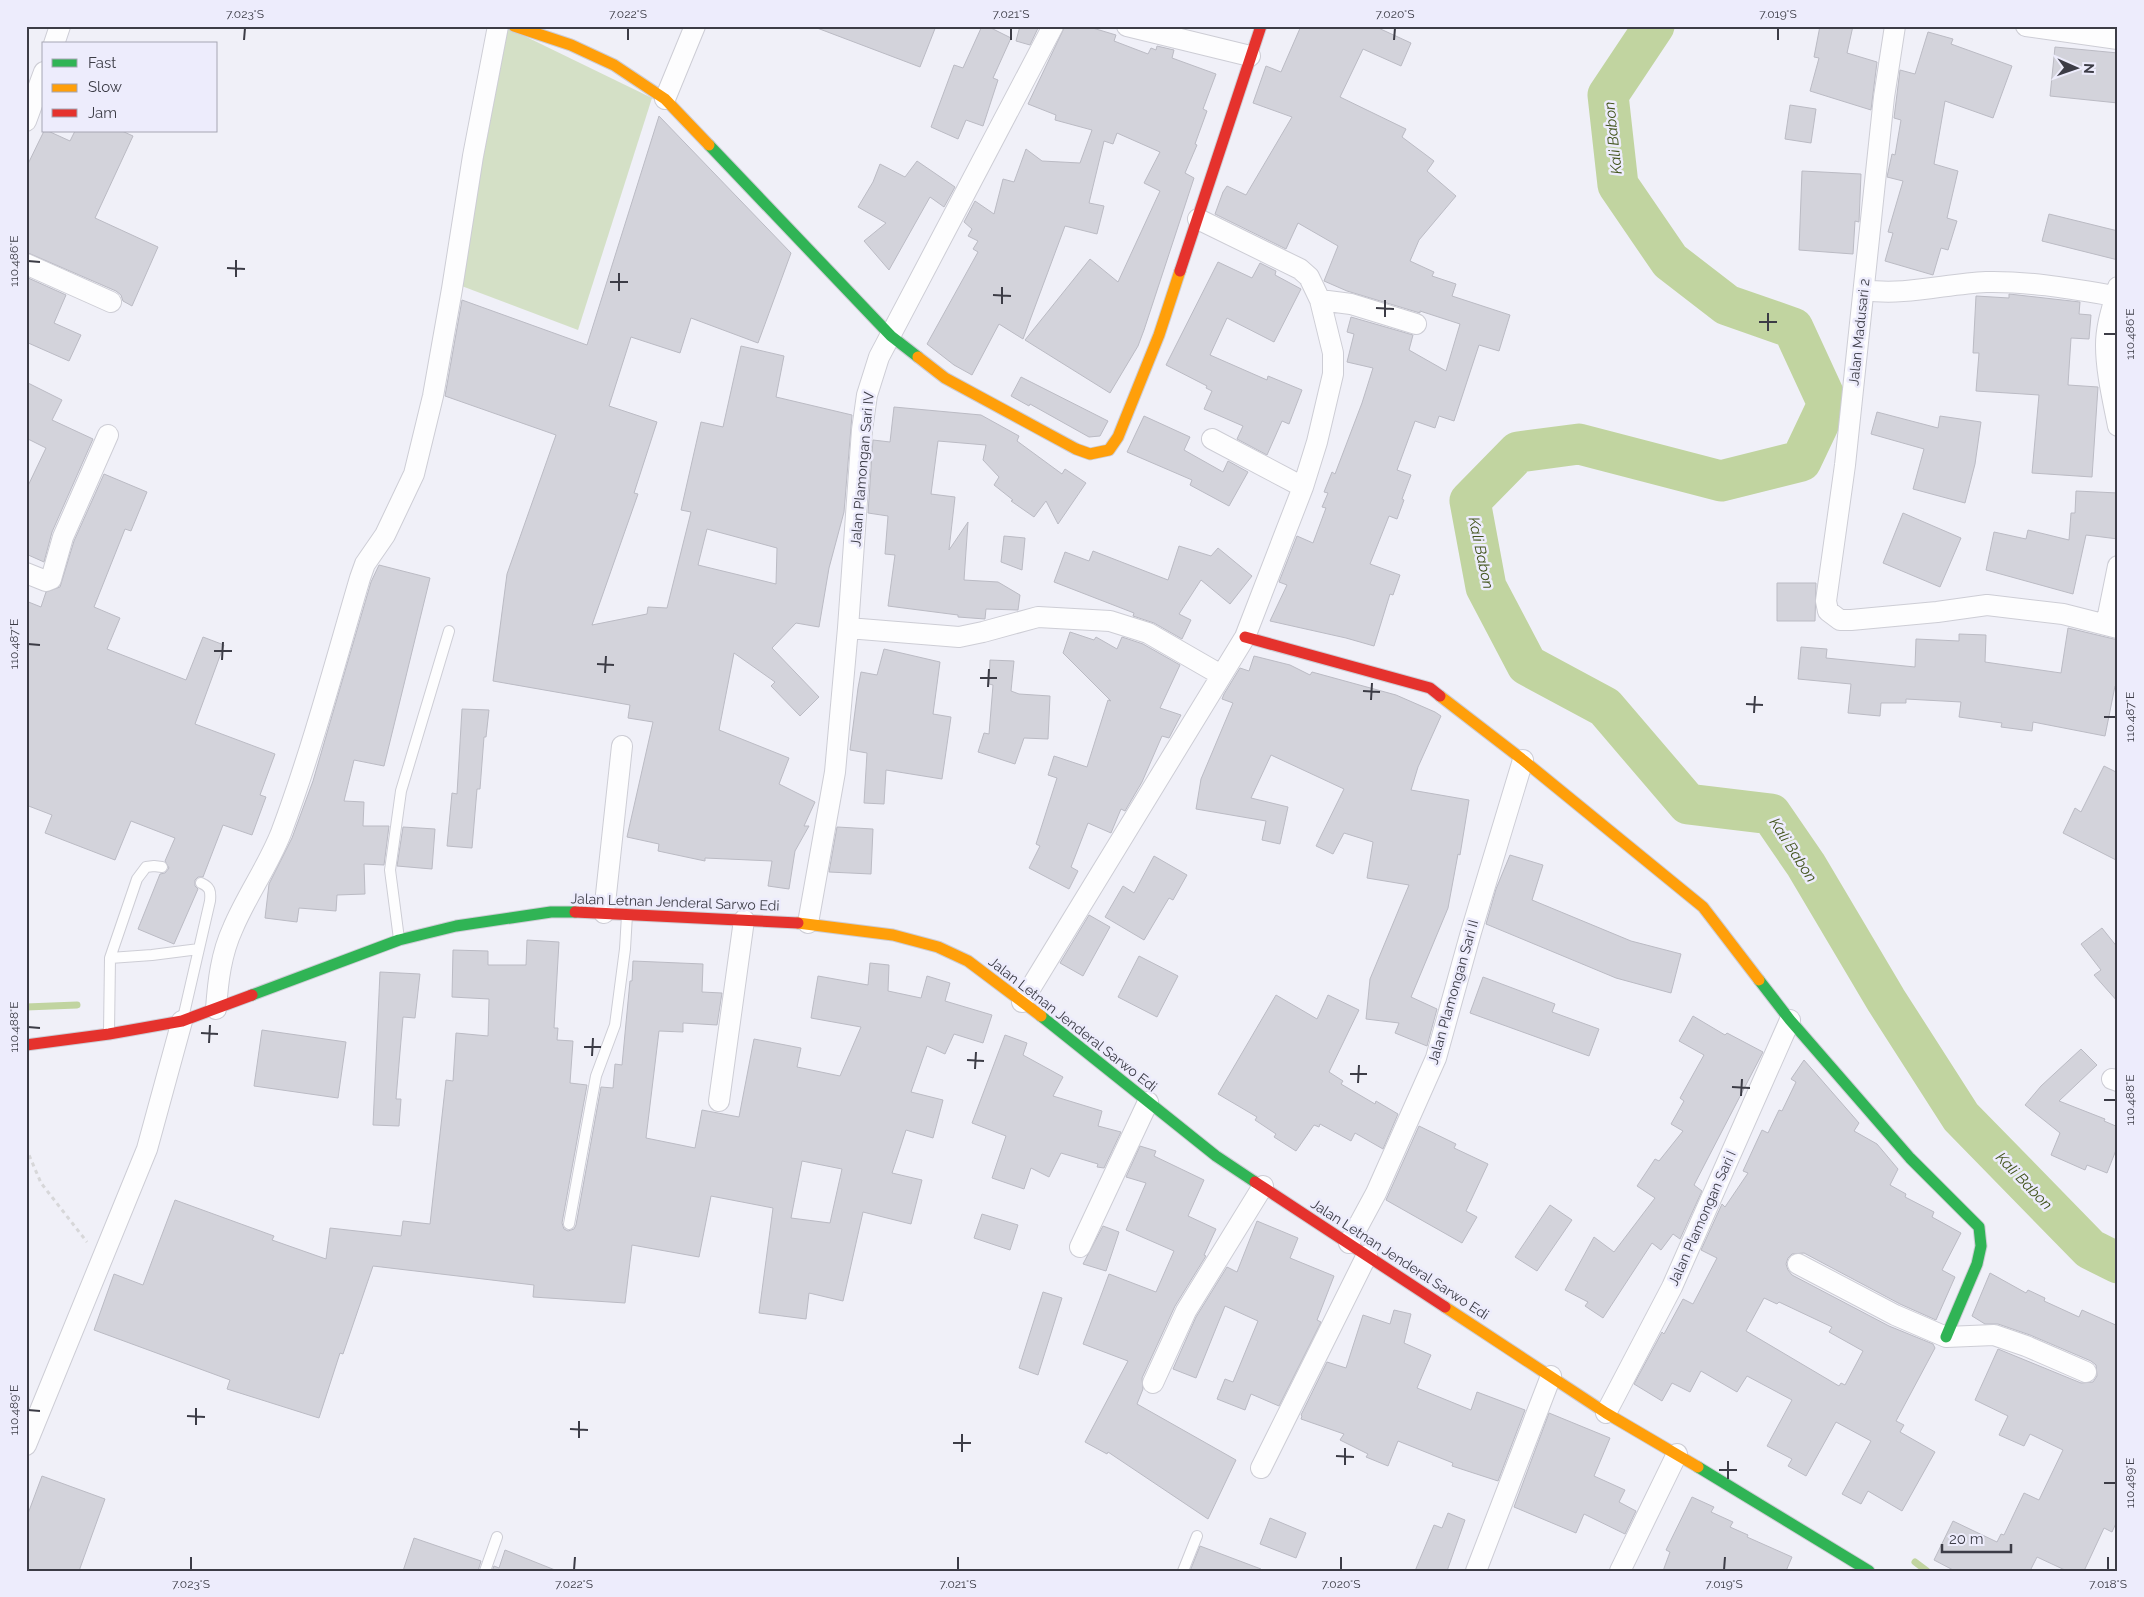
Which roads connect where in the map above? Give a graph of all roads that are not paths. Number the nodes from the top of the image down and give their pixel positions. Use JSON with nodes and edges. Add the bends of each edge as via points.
{"nodes":[{"id":1,"x":498,"y":26,"type":"edge"},
{"id":2,"x":514,"y":26,"type":"edge"},
{"id":3,"x":696,"y":26,"type":"edge"},
{"id":4,"x":1053,"y":26,"type":"edge"},
{"id":5,"x":1127,"y":26,"type":"edge"},
{"id":6,"x":1261,"y":26,"type":"edge"},
{"id":7,"x":1895,"y":26,"type":"edge"},
{"id":8,"x":2026,"y":26,"type":"edge"},
{"id":9,"x":2118,"y":39,"type":"edge"},
{"id":10,"x":1250,"y":56,"type":"junction"},
{"id":11,"x":42,"y":77,"type":"edge"},
{"id":12,"x":665,"y":99,"type":"junction"},
{"id":13,"x":26,"y":121,"type":"edge"},
{"id":14,"x":1198,"y":219,"type":"junction"},
{"id":15,"x":26,"y":264,"type":"edge"},
{"id":16,"x":1864,"y":290,"type":"junction"},
{"id":17,"x":2117,"y":292,"type":"edge"},
{"id":18,"x":1320,"y":300,"type":"junction"},
{"id":19,"x":111,"y":302,"type":"dead end"},
{"id":20,"x":1416,"y":324,"type":"dead end"},
{"id":21,"x":891,"y":336,"type":"junction"},
{"id":22,"x":2118,"y":426,"type":"edge"},
{"id":23,"x":108,"y":435,"type":"dead end"},
{"id":24,"x":1212,"y":439,"type":"dead end"},
{"id":25,"x":1303,"y":487,"type":"junction"},
{"id":26,"x":2118,"y":566,"type":"edge"},
{"id":27,"x":26,"y":573,"type":"edge"},
{"id":28,"x":2112,"y":626,"type":"edge"},
{"id":29,"x":848,"y":628,"type":"junction"},
{"id":30,"x":449,"y":631,"type":"dead end"},
{"id":31,"x":1245,"y":637,"type":"junction"},
{"id":32,"x":1221,"y":675,"type":"junction"},
{"id":33,"x":622,"y":746,"type":"dead end"},
{"id":34,"x":1523,"y":760,"type":"junction"},
{"id":35,"x":162,"y":867,"type":"dead end"},
{"id":36,"x":201,"y":882,"type":"dead end"},
{"id":37,"x":604,"y":913,"type":"junction"},
{"id":38,"x":627,"y":914,"type":"junction"},
{"id":39,"x":744,"y":920,"type":"junction"},
{"id":40,"x":808,"y":923,"type":"junction"},
{"id":41,"x":399,"y":940,"type":"junction"},
{"id":42,"x":199,"y":949,"type":"junction"},
{"id":43,"x":110,"y":958,"type":"junction"},
{"id":44,"x":1022,"y":1002,"type":"junction"},
{"id":45,"x":216,"y":1010,"type":"junction"},
{"id":46,"x":1790,"y":1020,"type":"junction"},
{"id":47,"x":182,"y":1021,"type":"junction"},
{"id":48,"x":109,"y":1034,"type":"junction"},
{"id":49,"x":26,"y":1045,"type":"edge"},
{"id":50,"x":718,"y":1101,"type":"dead end"},
{"id":51,"x":1148,"y":1102,"type":"junction"},
{"id":52,"x":1263,"y":1186,"type":"junction"},
{"id":53,"x":569,"y":1224,"type":"dead end"},
{"id":54,"x":1349,"y":1243,"type":"junction"},
{"id":55,"x":1080,"y":1247,"type":"dead end"},
{"id":56,"x":1367,"y":1255,"type":"junction"},
{"id":57,"x":1798,"y":1264,"type":"dead end"},
{"id":58,"x":1946,"y":1337,"type":"junction"},
{"id":59,"x":2086,"y":1372,"type":"dead end"},
{"id":60,"x":1551,"y":1376,"type":"junction"},
{"id":61,"x":1153,"y":1383,"type":"dead end"},
{"id":62,"x":1606,"y":1413,"type":"junction"},
{"id":63,"x":26,"y":1446,"type":"edge"},
{"id":64,"x":1677,"y":1454,"type":"junction"},
{"id":65,"x":1260,"y":1468,"type":"dead end"},
{"id":66,"x":1197,"y":1536,"type":"dead end"},
{"id":67,"x":498,"y":1537,"type":"dead end"},
{"id":68,"x":484,"y":1571,"type":"edge"},
{"id":69,"x":1183,"y":1571,"type":"edge"},
{"id":70,"x":1476,"y":1571,"type":"edge"},
{"id":71,"x":1620,"y":1571,"type":"edge"},
{"id":72,"x":1869,"y":1571,"type":"edge"}],
"edges":[{"from":1,"to":45,"type":"street","via":[[433,396],[414,474],[385,535],[365,564],[280,834],[223,953]]},
{"from":2,"to":12,"type":"street","via":[[571,45],[605,61]]},
{"from":3,"to":12,"type":"street"},
{"from":4,"to":21,"type":"street","name":"Jalan Plamongan Sari IV"},
{"from":5,"to":10,"type":"street"},
{"from":6,"to":10,"type":"street"},
{"from":7,"to":16,"type":"street","name":"Jalan Madusari 2","via":[[1884,97]]},
{"from":8,"to":9,"type":"street"},
{"from":10,"to":14,"type":"street"},
{"from":11,"to":13,"type":"street"},
{"from":12,"to":21,"type":"street"},
{"from":14,"to":18,"type":"street","via":[[1300,269],[1309,277]]},
{"from":14,"to":21,"type":"street","via":[[1159,335],[1118,436],[1109,450],[1090,454],[1076,449],[946,378]]},
{"from":15,"to":19,"type":"street"},
{"from":16,"to":17,"type":"street","via":[[1920,291],[1988,282]]},
{"from":16,"to":28,"type":"street","name":"Jalan Madusari 2","via":[[1826,601],[1828,612],[1840,620],[1852,620],[1987,605],[2063,614]]},
{"from":17,"to":22,"type":"street","via":[[2106,345]]},
{"from":18,"to":20,"type":"street","via":[[1351,304]]},
{"from":18,"to":25,"type":"street","via":[[1333,353],[1333,374],[1318,442]]},
{"from":21,"to":29,"type":"street","name":"Jalan Plamongan Sari IV","via":[[879,357],[867,395]]},
{"from":23,"to":27,"type":"street","via":[[64,537],[51,578],[46,581]]},
{"from":24,"to":25,"type":"street"},
{"from":25,"to":31,"type":"street"},
{"from":26,"to":28,"type":"street"},
{"from":29,"to":32,"type":"street","via":[[959,637],[1038,617],[1110,621],[1148,633]]},
{"from":29,"to":40,"type":"street","name":"Jalan Plamongan Sari IV","via":[[835,772]]},
{"from":30,"to":41,"type":"lane","via":[[401,791],[390,870]]},
{"from":31,"to":32,"type":"street"},
{"from":31,"to":34,"type":"street","via":[[1430,688]]},
{"from":32,"to":44,"type":"street"},
{"from":33,"to":37,"type":"street"},
{"from":34,"to":46,"type":"street","via":[[1703,907]]},
{"from":34,"to":54,"type":"street","name":"Jalan Plamongan Sari II","via":[[1436,1058],[1376,1193]]},
{"from":35,"to":43,"type":"lane","via":[[146,867],[137,879]]},
{"from":36,"to":42,"type":"lane","via":[[211,891]]},
{"from":37,"to":38,"type":"street","name":"Jalan Letnan Jenderal Sarwo Edi"},
{"from":37,"to":41,"type":"street","name":"Jalan Letnan Jenderal Sarwo Edi","via":[[551,912],[506,917]]},
{"from":38,"to":39,"type":"street","name":"Jalan Letnan Jenderal Sarwo Edi"},
{"from":38,"to":53,"type":"lane","via":[[615,1025],[596,1076]]},
{"from":39,"to":40,"type":"street","name":"Jalan Letnan Jenderal Sarwo Edi"},
{"from":39,"to":50,"type":"street"},
{"from":40,"to":44,"type":"street","name":"Jalan Letnan Jenderal Sarwo Edi","via":[[894,935],[938,947],[968,962]]},
{"from":41,"to":45,"type":"street","name":"Jalan Letnan Jenderal Sarwo Edi"},
{"from":42,"to":43,"type":"lane"},
{"from":42,"to":47,"type":"lane"},
{"from":43,"to":48,"type":"lane"},
{"from":44,"to":51,"type":"street","name":"Jalan Letnan Jenderal Sarwo Edi"},
{"from":45,"to":47,"type":"street","name":"Jalan Letnan Jenderal Sarwo Edi"},
{"from":46,"to":58,"type":"street","via":[[1910,1158],[1979,1227],[1982,1246],[1977,1264]]},
{"from":46,"to":62,"type":"street","name":"Jalan Plamongan Sari I","via":[[1672,1287]]},
{"from":47,"to":48,"type":"street","name":"Jalan Letnan Jenderal Sarwo Edi"},
{"from":47,"to":63,"type":"street","via":[[147,1149]]},
{"from":48,"to":49,"type":"street","name":"Jalan Letnan Jenderal Sarwo Edi"},
{"from":51,"to":52,"type":"street","name":"Jalan Letnan Jenderal Sarwo Edi","via":[[1216,1156]]},
{"from":51,"to":55,"type":"street"},
{"from":52,"to":54,"type":"street","name":"Jalan Letnan Jenderal Sarwo Edi"},
{"from":52,"to":61,"type":"street","via":[[1186,1311]]},
{"from":54,"to":56,"type":"street","name":"Jalan Letnan Jenderal Sarwo Edi"},
{"from":56,"to":60,"type":"street","name":"Jalan Letnan Jenderal Sarwo Edi"},
{"from":56,"to":65,"type":"street"},
{"from":57,"to":58,"type":"street","via":[[1895,1315]]},
{"from":58,"to":59,"type":"street","via":[[1994,1335]]},
{"from":60,"to":62,"type":"street","name":"Jalan Letnan Jenderal Sarwo Edi"},
{"from":60,"to":70,"type":"street"},
{"from":62,"to":64,"type":"street","name":"Jalan Letnan Jenderal Sarwo Edi"},
{"from":64,"to":71,"type":"street"},
{"from":64,"to":72,"type":"street","name":"Jalan Letnan Jenderal Sarwo Edi"},
{"from":66,"to":69,"type":"lane"},
{"from":67,"to":68,"type":"lane"}]}
